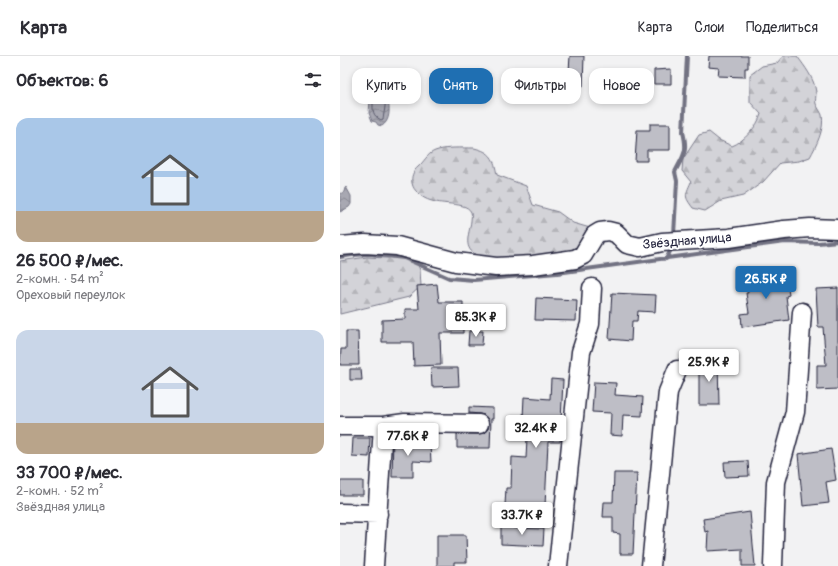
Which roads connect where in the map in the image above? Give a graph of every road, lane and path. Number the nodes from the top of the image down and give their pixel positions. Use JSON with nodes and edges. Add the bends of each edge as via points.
{"nodes":[{"id":1,"x":838,"y":229,"type":"edge"},
{"id":2,"x":340,"y":246,"type":"edge"},
{"id":3,"x":592,"y":288,"type":"dead end"},
{"id":4,"x":802,"y":312,"type":"dead end"},
{"id":5,"x":676,"y":370,"type":"dead end"},
{"id":6,"x":479,"y":424,"type":"dead end"},
{"id":7,"x":340,"y":426,"type":"edge"},
{"id":8,"x":384,"y":426,"type":"junction"},
{"id":9,"x":340,"y":513,"type":"edge"},
{"id":10,"x":378,"y":514,"type":"junction"},
{"id":11,"x":374,"y":566,"type":"edge"},
{"id":12,"x":558,"y":566,"type":"edge"},
{"id":13,"x":651,"y":566,"type":"edge"},
{"id":14,"x":773,"y":566,"type":"edge"}],
"edges":[{"from":1,"to":2,"type":"street","name":"Звёздная улица","via":[[784,230],[730,238],[662,242],[640,247],[627,244],[616,233],[608,231],[595,235],[583,256],[575,259],[496,267],[456,262],[397,246]]},
{"from":3,"to":12,"type":"street","via":[[590,324],[581,352]]},
{"from":4,"to":14,"type":"street","via":[[795,412],[776,482]]},
{"from":5,"to":13,"type":"street","via":[[668,392]]},
{"from":6,"to":8,"type":"street","via":[[405,423]]},
{"from":7,"to":8,"type":"street"},
{"from":8,"to":10,"type":"street"},
{"from":9,"to":10,"type":"street"},
{"from":10,"to":11,"type":"street"}]}
